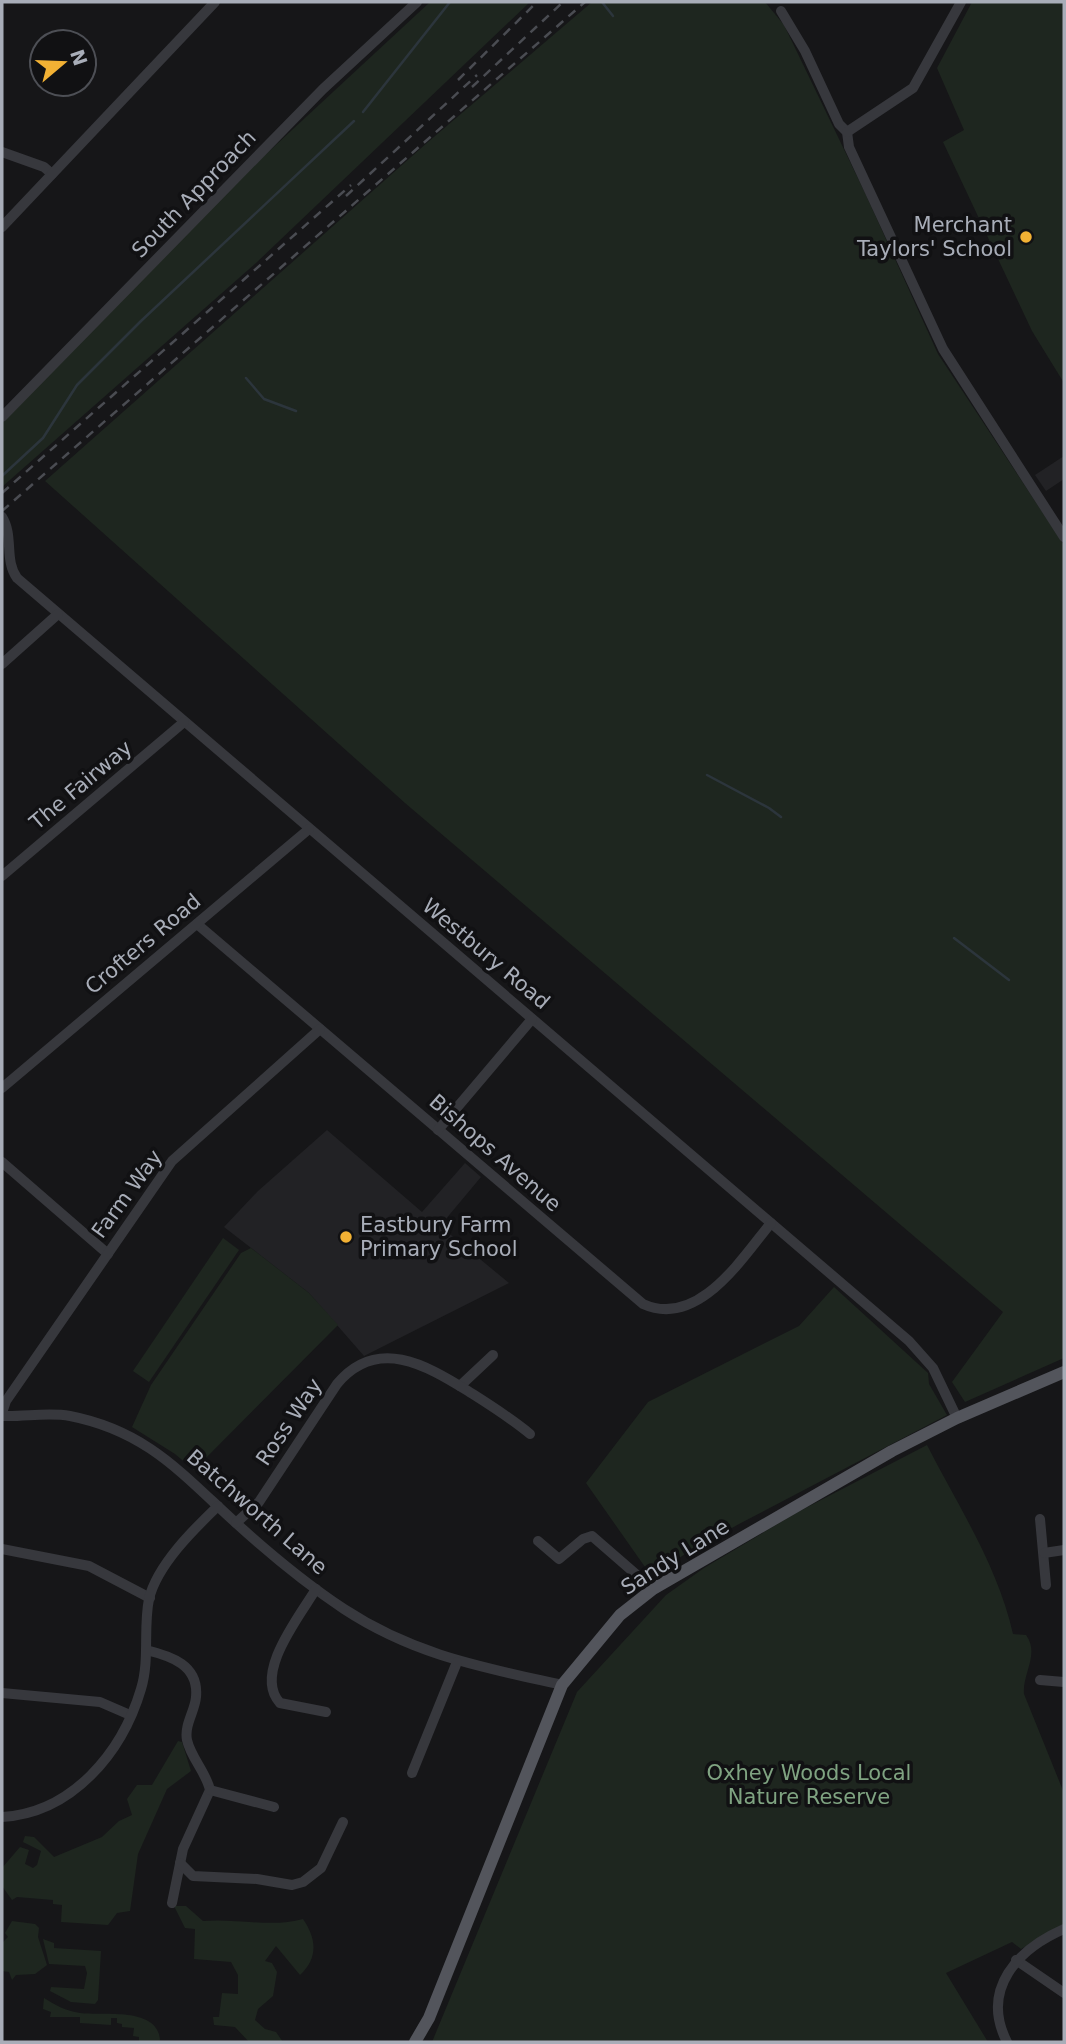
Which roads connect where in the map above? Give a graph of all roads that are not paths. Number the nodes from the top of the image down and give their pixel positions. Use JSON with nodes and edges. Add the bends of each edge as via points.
{"nodes":[{"id":1,"x":215,"y":2,"type":"edge"},
{"id":2,"x":417,"y":2,"type":"edge"},
{"id":3,"x":961,"y":2,"type":"edge"},
{"id":4,"x":781,"y":11,"type":"dead end"},
{"id":5,"x":847,"y":132,"type":"junction"},
{"id":6,"x":2,"y":152,"type":"edge"},
{"id":7,"x":52,"y":174,"type":"junction"},
{"id":8,"x":2,"y":227,"type":"edge"},
{"id":9,"x":2,"y":417,"type":"edge"},
{"id":10,"x":2,"y":517,"type":"edge"},
{"id":11,"x":1064,"y":537,"type":"edge"},
{"id":12,"x":58,"y":614,"type":"junction"},
{"id":13,"x":2,"y":664,"type":"edge"},
{"id":14,"x":184,"y":722,"type":"junction"},
{"id":15,"x":309,"y":829,"type":"junction"},
{"id":16,"x":2,"y":876,"type":"edge"},
{"id":17,"x":197,"y":924,"type":"junction"},
{"id":18,"x":533,"y":1019,"type":"junction"},
{"id":19,"x":320,"y":1029,"type":"junction"},
{"id":20,"x":2,"y":1087,"type":"edge"},
{"id":21,"x":438,"y":1130,"type":"junction"},
{"id":22,"x":2,"y":1162,"type":"edge"},
{"id":23,"x":771,"y":1223,"type":"junction"},
{"id":24,"x":107,"y":1254,"type":"junction"},
{"id":25,"x":493,"y":1355,"type":"dead end"},
{"id":26,"x":1064,"y":1372,"type":"edge"},
{"id":27,"x":460,"y":1386,"type":"junction"},
{"id":28,"x":2,"y":1415,"type":"edge"},
{"id":29,"x":957,"y":1418,"type":"junction"},
{"id":30,"x":530,"y":1434,"type":"dead end"},
{"id":31,"x":218,"y":1506,"type":"junction"},
{"id":32,"x":1040,"y":1520,"type":"dead end"},
{"id":33,"x":236,"y":1523,"type":"junction"},
{"id":34,"x":538,"y":1541,"type":"dead end"},
{"id":35,"x":2,"y":1549,"type":"edge"},
{"id":36,"x":1064,"y":1550,"type":"edge"},
{"id":37,"x":1044,"y":1553,"type":"junction"},
{"id":38,"x":1046,"y":1585,"type":"dead end"},
{"id":39,"x":653,"y":1589,"type":"junction"},
{"id":40,"x":316,"y":1590,"type":"junction"},
{"id":41,"x":150,"y":1598,"type":"junction"},
{"id":42,"x":146,"y":1650,"type":"junction"},
{"id":43,"x":457,"y":1662,"type":"junction"},
{"id":44,"x":1040,"y":1679,"type":"dead end"},
{"id":45,"x":1064,"y":1682,"type":"edge"},
{"id":46,"x":562,"y":1685,"type":"junction"},
{"id":47,"x":2,"y":1693,"type":"edge"},
{"id":48,"x":326,"y":1712,"type":"dead end"},
{"id":49,"x":130,"y":1715,"type":"junction"},
{"id":50,"x":412,"y":1773,"type":"dead end"},
{"id":51,"x":210,"y":1790,"type":"junction"},
{"id":52,"x":274,"y":1807,"type":"dead end"},
{"id":53,"x":2,"y":1816,"type":"edge"},
{"id":54,"x":343,"y":1822,"type":"dead end"},
{"id":55,"x":180,"y":1863,"type":"junction"},
{"id":56,"x":193,"y":1876,"type":"junction"},
{"id":57,"x":176,"y":1885,"type":"junction"},
{"id":58,"x":172,"y":1903,"type":"dead end"},
{"id":59,"x":1064,"y":1929,"type":"edge"},
{"id":60,"x":1016,"y":1960,"type":"junction"},
{"id":61,"x":1064,"y":1993,"type":"edge"},
{"id":62,"x":415,"y":2042,"type":"edge"},
{"id":63,"x":1007,"y":2042,"type":"edge"}],
"edges":[{"from":1,"to":7,"type":"street"},
{"from":2,"to":9,"type":"street","name":"South Approach","via":[[323,89]]},
{"from":3,"to":5,"type":"street","via":[[919,81]]},
{"from":4,"to":5,"type":"street"},
{"from":5,"to":11,"type":"street","via":[[849,147],[934,332]]},
{"from":6,"to":7,"type":"street"},
{"from":7,"to":8,"type":"street"},
{"from":10,"to":12,"type":"street","name":"Westbury Road","via":[[10,535],[14,574]]},
{"from":12,"to":13,"type":"street"},
{"from":12,"to":14,"type":"street","name":"Westbury Road"},
{"from":14,"to":15,"type":"street","name":"Westbury Road"},
{"from":14,"to":16,"type":"street","name":"The Fairway"},
{"from":15,"to":17,"type":"street","name":"Crofters Road"},
{"from":15,"to":18,"type":"street","name":"Westbury Road"},
{"from":17,"to":19,"type":"street","name":"Bishops Avenue"},
{"from":17,"to":20,"type":"street","name":"Crofters Road"},
{"from":18,"to":21,"type":"street"},
{"from":18,"to":23,"type":"street","name":"Westbury Road"},
{"from":19,"to":21,"type":"street","name":"Bishops Avenue"},
{"from":19,"to":24,"type":"street","name":"Farm Way","via":[[172,1161]]},
{"from":21,"to":23,"type":"street","name":"Bishops Avenue","via":[[636,1300],[657,1309],[685,1305],[710,1292]]},
{"from":22,"to":24,"type":"street"},
{"from":23,"to":29,"type":"street","name":"Westbury Road","via":[[925,1357]]},
{"from":24,"to":28,"type":"street","name":"Farm Way","via":[[6,1401]]},
{"from":25,"to":27,"type":"street"},
{"from":26,"to":29,"type":"main road","name":"Sandy Lane"},
{"from":27,"to":30,"type":"street","name":"Ross Way"},
{"from":27,"to":33,"type":"street","name":"Ross Way","via":[[412,1360],[376,1359],[349,1372],[330,1393],[259,1502]]},
{"from":28,"to":31,"type":"street","name":"Batchworth Lane","via":[[56,1414],[122,1432],[173,1462]]},
{"from":29,"to":39,"type":"main road","name":"Sandy Lane","via":[[891,1451]]},
{"from":31,"to":33,"type":"street","name":"Batchworth Lane"},
{"from":31,"to":41,"type":"street","via":[[184,1538]]},
{"from":32,"to":37,"type":"street"},
{"from":33,"to":40,"type":"street","name":"Batchworth Lane"},
{"from":34,"to":39,"type":"street","via":[[559,1559],[592,1536]]},
{"from":35,"to":41,"type":"street","via":[[89,1566]]},
{"from":36,"to":37,"type":"street"},
{"from":37,"to":38,"type":"street"},
{"from":39,"to":46,"type":"main road","name":"Sandy Lane","via":[[620,1615]]},
{"from":40,"to":43,"type":"street","name":"Batchworth Lane","via":[[402,1642]]},
{"from":40,"to":48,"type":"street","via":[[279,1653],[270,1684],[280,1703]]},
{"from":41,"to":42,"type":"street"},
{"from":42,"to":49,"type":"street","via":[[141,1688]]},
{"from":42,"to":51,"type":"street","via":[[175,1657],[192,1674],[196,1696],[187,1740]]},
{"from":43,"to":46,"type":"street","name":"Batchworth Lane"},
{"from":43,"to":50,"type":"street"},
{"from":44,"to":45,"type":"street"},
{"from":46,"to":62,"type":"main road","name":"Sandy Lane","via":[[432,2011]]},
{"from":47,"to":49,"type":"street","via":[[100,1702]]},
{"from":49,"to":53,"type":"street","via":[[111,1754],[74,1793],[24,1814]]},
{"from":51,"to":52,"type":"street"},
{"from":51,"to":55,"type":"street"},
{"from":54,"to":56,"type":"street","via":[[321,1868],[303,1882],[292,1885]]},
{"from":55,"to":56,"type":"street"},
{"from":55,"to":57,"type":"street"},
{"from":56,"to":57,"type":"street"},
{"from":57,"to":58,"type":"street"},
{"from":59,"to":60,"type":"street","via":[[1029,1947]]},
{"from":60,"to":61,"type":"street"},
{"from":60,"to":63,"type":"street","via":[[1000,1994]]}]}
